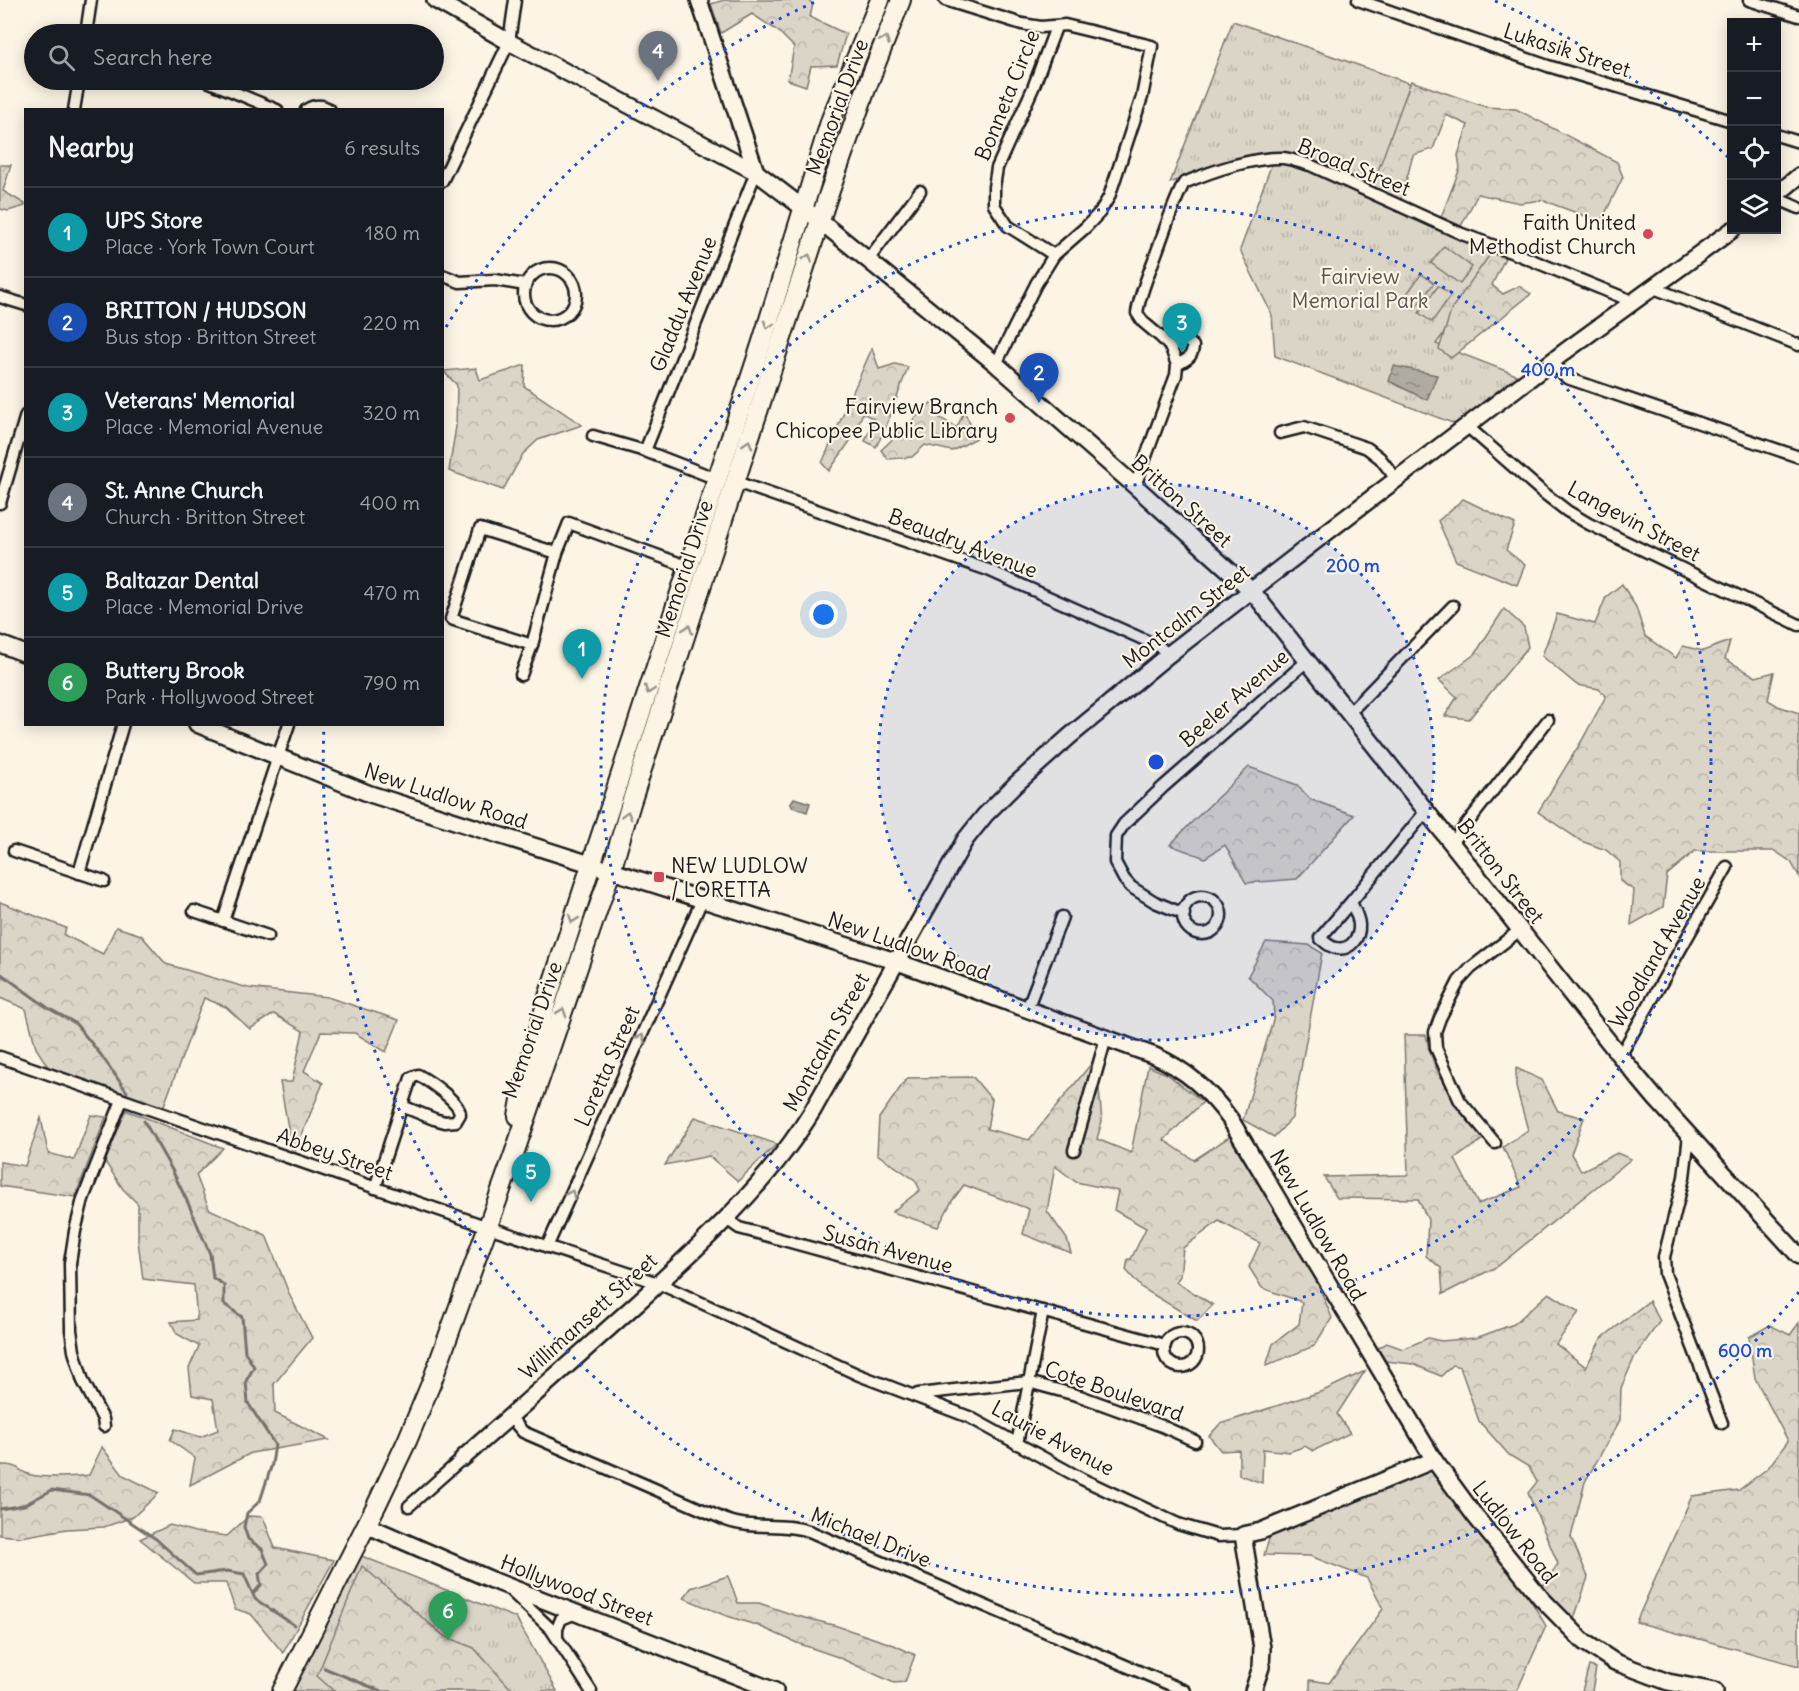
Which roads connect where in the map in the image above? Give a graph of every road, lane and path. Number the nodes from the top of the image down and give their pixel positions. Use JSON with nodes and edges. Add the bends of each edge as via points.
{"nodes":[{"id":1,"x":91,"y":0,"type":"edge"},
{"id":2,"x":435,"y":0,"type":"edge"},
{"id":3,"x":515,"y":0,"type":"edge"},
{"id":4,"x":699,"y":0,"type":"edge"},
{"id":5,"x":880,"y":0,"type":"edge"},
{"id":6,"x":901,"y":0,"type":"edge"},
{"id":7,"x":945,"y":0,"type":"edge"},
{"id":8,"x":1358,"y":0,"type":"edge"},
{"id":9,"x":1749,"y":0,"type":"edge"},
{"id":10,"x":1799,"y":16,"type":"edge"},
{"id":11,"x":90,"y":24,"type":"edge"},
{"id":12,"x":1056,"y":27,"type":"junction"},
{"id":13,"x":508,"y":42,"type":"junction"},
{"id":14,"x":77,"y":90,"type":"edge"},
{"id":15,"x":229,"y":90,"type":"edge"},
{"id":16,"x":74,"y":108,"type":"edge"},
{"id":17,"x":272,"y":108,"type":"edge"},
{"id":18,"x":310,"y":108,"type":"edge"},
{"id":19,"x":326,"y":108,"type":"edge"},
{"id":20,"x":1727,"y":120,"type":"edge"},
{"id":21,"x":1781,"y":137,"type":"edge"},
{"id":22,"x":1799,"y":142,"type":"edge"},
{"id":23,"x":756,"y":172,"type":"junction"},
{"id":24,"x":1799,"y":176,"type":"edge"},
{"id":25,"x":444,"y":177,"type":"edge"},
{"id":26,"x":920,"y":191,"type":"dead end"},
{"id":27,"x":1781,"y":192,"type":"edge"},
{"id":28,"x":1781,"y":199,"type":"edge"},
{"id":29,"x":1799,"y":208,"type":"edge"},
{"id":30,"x":804,"y":209,"type":"junction"},
{"id":31,"x":820,"y":221,"type":"junction"},
{"id":32,"x":1727,"y":234,"type":"edge"},
{"id":33,"x":1054,"y":255,"type":"junction"},
{"id":34,"x":868,"y":260,"type":"junction"},
{"id":35,"x":444,"y":275,"type":"edge"},
{"id":36,"x":525,"y":285,"type":"junction"},
{"id":37,"x":1654,"y":288,"type":"junction"},
{"id":38,"x":0,"y":297,"type":"edge"},
{"id":39,"x":1634,"y":302,"type":"junction"},
{"id":40,"x":24,"y":303,"type":"edge"},
{"id":41,"x":1162,"y":338,"type":"junction"},
{"id":42,"x":1799,"y":345,"type":"edge"},
{"id":43,"x":1552,"y":362,"type":"junction"},
{"id":44,"x":996,"y":364,"type":"junction"},
{"id":45,"x":1177,"y":365,"type":"junction"},
{"id":46,"x":24,"y":422,"type":"edge"},
{"id":47,"x":1468,"y":427,"type":"junction"},
{"id":48,"x":1280,"y":433,"type":"dead end"},
{"id":49,"x":593,"y":436,"type":"dead end"},
{"id":50,"x":645,"y":451,"type":"junction"},
{"id":51,"x":1799,"y":457,"type":"edge"},
{"id":52,"x":717,"y":479,"type":"junction"},
{"id":53,"x":1397,"y":480,"type":"junction"},
{"id":54,"x":736,"y":482,"type":"junction"},
{"id":55,"x":1135,"y":486,"type":"junction"},
{"id":56,"x":0,"y":503,"type":"edge"},
{"id":57,"x":557,"y":553,"type":"junction"},
{"id":58,"x":689,"y":567,"type":"junction"},
{"id":59,"x":1252,"y":591,"type":"junction"},
{"id":60,"x":1453,"y":606,"type":"dead end"},
{"id":61,"x":1799,"y":624,"type":"edge"},
{"id":62,"x":0,"y":644,"type":"edge"},
{"id":63,"x":532,"y":645,"type":"junction"},
{"id":64,"x":24,"y":653,"type":"edge"},
{"id":65,"x":1168,"y":655,"type":"junction"},
{"id":66,"x":1307,"y":661,"type":"junction"},
{"id":67,"x":521,"y":675,"type":"dead end"},
{"id":68,"x":1348,"y":714,"type":"junction"},
{"id":69,"x":1548,"y":720,"type":"dead end"},
{"id":70,"x":122,"y":726,"type":"edge"},
{"id":71,"x":202,"y":726,"type":"edge"},
{"id":72,"x":288,"y":726,"type":"edge"},
{"id":73,"x":278,"y":758,"type":"junction"},
{"id":74,"x":1427,"y":810,"type":"junction"},
{"id":75,"x":1452,"y":843,"type":"junction"},
{"id":76,"x":14,"y":851,"type":"dead end"},
{"id":77,"x":592,"y":864,"type":"junction"},
{"id":78,"x":1727,"y":867,"type":"dead end"},
{"id":79,"x":611,"y":871,"type":"junction"},
{"id":80,"x":79,"y":873,"type":"junction"},
{"id":81,"x":104,"y":881,"type":"dead end"},
{"id":82,"x":702,"y":900,"type":"junction"},
{"id":83,"x":1351,"y":903,"type":"dead end"},
{"id":84,"x":194,"y":911,"type":"dead end"},
{"id":85,"x":1184,"y":914,"type":"dead end"},
{"id":86,"x":1062,"y":917,"type":"dead end"},
{"id":87,"x":223,"y":921,"type":"junction"},
{"id":88,"x":1520,"y":930,"type":"junction"},
{"id":89,"x":268,"y":936,"type":"dead end"},
{"id":90,"x":895,"y":961,"type":"junction"},
{"id":91,"x":1027,"y":1009,"type":"junction"},
{"id":92,"x":1106,"y":1038,"type":"junction"},
{"id":93,"x":1620,"y":1056,"type":"junction"},
{"id":94,"x":0,"y":1057,"type":"edge"},
{"id":95,"x":122,"y":1100,"type":"junction"},
{"id":96,"x":402,"y":1106,"type":"junction"},
{"id":97,"x":1689,"y":1135,"type":"junction"},
{"id":98,"x":1495,"y":1143,"type":"dead end"},
{"id":99,"x":788,"y":1148,"type":"joint"},
{"id":100,"x":1074,"y":1150,"type":"dead end"},
{"id":101,"x":514,"y":1154,"type":"junction"},
{"id":102,"x":375,"y":1188,"type":"junction"},
{"id":103,"x":725,"y":1218,"type":"junction"},
{"id":104,"x":488,"y":1227,"type":"junction"},
{"id":105,"x":547,"y":1247,"type":"junction"},
{"id":106,"x":1799,"y":1256,"type":"edge"},
{"id":107,"x":658,"y":1283,"type":"junction"},
{"id":108,"x":1043,"y":1311,"type":"junction"},
{"id":109,"x":1350,"y":1320,"type":"joint"},
{"id":110,"x":1165,"y":1345,"type":"dead end"},
{"id":111,"x":1028,"y":1382,"type":"junction"},
{"id":112,"x":912,"y":1395,"type":"junction"},
{"id":113,"x":510,"y":1417,"type":"junction"},
{"id":114,"x":1722,"y":1424,"type":"dead end"},
{"id":115,"x":104,"y":1426,"type":"dead end"},
{"id":116,"x":1195,"y":1441,"type":"dead end"},
{"id":117,"x":1017,"y":1444,"type":"junction"},
{"id":118,"x":463,"y":1458,"type":"joint"},
{"id":119,"x":1434,"y":1461,"type":"junction"},
{"id":120,"x":409,"y":1506,"type":"dead end"},
{"id":121,"x":366,"y":1525,"type":"junction"},
{"id":122,"x":1243,"y":1535,"type":"junction"},
{"id":123,"x":492,"y":1580,"type":"junction"},
{"id":124,"x":577,"y":1612,"type":"junction"},
{"id":125,"x":556,"y":1636,"type":"junction"},
{"id":126,"x":282,"y":1691,"type":"edge"},
{"id":127,"x":591,"y":1691,"type":"edge"},
{"id":128,"x":775,"y":1691,"type":"edge"},
{"id":129,"x":1185,"y":1691,"type":"edge"},
{"id":130,"x":1253,"y":1691,"type":"edge"},
{"id":131,"x":1715,"y":1691,"type":"edge"}],
"edges":[{"from":1,"to":11,"type":"street"},
{"from":2,"to":13,"type":"street","name":"Britton Street"},
{"from":3,"to":13,"type":"street"},
{"from":4,"to":23,"type":"street"},
{"from":5,"to":30,"type":"main road","name":"Memorial Drive","via":[[831,119]]},
{"from":31,"to":6,"type":"main road","name":"Memorial Drive","one_way":true},
{"from":7,"to":12,"type":"street","via":[[1022,24]]},
{"from":8,"to":20,"type":"street","name":"Lukasik Street","via":[[1548,66]]},
{"from":9,"to":10,"type":"street"},
{"from":12,"to":33,"type":"street","name":"Bonneta Circle","via":[[997,168],[994,187],[994,205],[1008,226]]},
{"from":12,"to":33,"type":"street","via":[[1152,46],[1142,97],[1109,197],[1086,227]]},
{"from":13,"to":23,"type":"street","name":"Britton Street"},
{"from":13,"to":25,"type":"street"},
{"from":14,"to":16,"type":"street"},
{"from":15,"to":17,"type":"street"},
{"from":18,"to":19,"type":"street","via":[[321,105]]},
{"from":21,"to":22,"type":"street"},
{"from":23,"to":30,"type":"street","name":"Britton Street"},
{"from":23,"to":50,"type":"street","name":"Gladdu Avenue"},
{"from":24,"to":27,"type":"street"},
{"from":26,"to":34,"type":"street"},
{"from":28,"to":29,"type":"street"},
{"from":30,"to":31,"type":"street","name":"Britton Street"},
{"from":30,"to":52,"type":"main road","name":"Memorial Drive","one_way":true},
{"from":31,"to":34,"type":"street","name":"Britton Street"},
{"from":54,"to":31,"type":"main road","name":"Memorial Drive","one_way":true},
{"from":32,"to":37,"type":"street","name":"Montcalm Street"},
{"from":33,"to":44,"type":"street"},
{"from":34,"to":44,"type":"street","name":"Britton Street"},
{"from":35,"to":36,"type":"street","via":[[460,282],[495,280]]},
{"from":36,"to":36,"type":"street","via":[[526,305],[542,319],[562,318],[575,303],[574,282],[559,269],[538,270]]},
{"from":37,"to":39,"type":"street","name":"Montcalm Street"},
{"from":37,"to":42,"type":"street"},
{"from":38,"to":40,"type":"street"},
{"from":39,"to":41,"type":"street","name":"Broad Street","via":[[1462,234],[1311,165],[1286,158],[1264,159],[1184,183],[1137,313]]},
{"from":39,"to":43,"type":"street","name":"Montcalm Street"},
{"from":41,"to":45,"type":"street","via":[[1172,348]]},
{"from":41,"to":45,"type":"street","via":[[1187,340],[1193,346],[1189,358]]},
{"from":43,"to":47,"type":"street","name":"Montcalm Street"},
{"from":43,"to":51,"type":"street","via":[[1567,378]]},
{"from":44,"to":55,"type":"street","name":"Britton Street"},
{"from":45,"to":55,"type":"street"},
{"from":46,"to":56,"type":"street"},
{"from":47,"to":53,"type":"street","name":"Montcalm Street"},
{"from":47,"to":61,"type":"street","name":"Langevin Street","via":[[1567,511],[1588,524]]},
{"from":48,"to":53,"type":"street","via":[[1305,427],[1367,448]]},
{"from":49,"to":50,"type":"street"},
{"from":50,"to":52,"type":"street"},
{"from":52,"to":58,"type":"main road","name":"Memorial Drive"},
{"from":53,"to":59,"type":"street","name":"Montcalm Street"},
{"from":54,"to":65,"type":"street","name":"Beaudry Avenue","via":[[988,570],[1160,647]]},
{"from":79,"to":54,"type":"main road","name":"Memorial Drive","one_way":true},
{"from":55,"to":59,"type":"street","name":"Britton Street"},
{"from":57,"to":58,"type":"street","via":[[569,523]]},
{"from":57,"to":63,"type":"street"},
{"from":57,"to":63,"type":"street","via":[[480,529],[451,619]]},
{"from":58,"to":77,"type":"main road","name":"Memorial Drive","one_way":true},
{"from":59,"to":65,"type":"street","name":"Montcalm Street"},
{"from":59,"to":66,"type":"street","name":"Britton Street"},
{"from":60,"to":68,"type":"street"},
{"from":62,"to":64,"type":"street"},
{"from":63,"to":67,"type":"street"},
{"from":65,"to":90,"type":"street","name":"Montcalm Street","via":[[1070,736],[984,815],[965,840]]},
{"from":66,"to":68,"type":"street","name":"Britton Street"},
{"from":66,"to":85,"type":"street","name":"Beeler Avenue","via":[[1163,787],[1116,836],[1115,862],[1124,879],[1155,902]]},
{"from":68,"to":74,"type":"street","name":"Britton Street"},
{"from":69,"to":75,"type":"street"},
{"from":70,"to":80,"type":"street"},
{"from":71,"to":73,"type":"street","name":"New Ludlow Road"},
{"from":72,"to":73,"type":"street"},
{"from":73,"to":77,"type":"street","name":"New Ludlow Road","via":[[370,794]]},
{"from":73,"to":87,"type":"street"},
{"from":74,"to":75,"type":"street","name":"Britton Street"},
{"from":74,"to":83,"type":"street"},
{"from":75,"to":88,"type":"street","name":"Britton Street"},
{"from":76,"to":80,"type":"street"},
{"from":77,"to":79,"type":"street","name":"New Ludlow Road"},
{"from":77,"to":101,"type":"main road","name":"Memorial Drive","one_way":true,"via":[[531,1055],[518,1112]]},
{"from":78,"to":93,"type":"street","name":"Woodland Avenue"},
{"from":79,"to":82,"type":"street","name":"New Ludlow Road"},
{"from":101,"to":79,"type":"main road","name":"Memorial Drive","one_way":true},
{"from":80,"to":81,"type":"street"},
{"from":82,"to":90,"type":"street","name":"New Ludlow Road"},
{"from":105,"to":82,"type":"street","name":"Loretta Street","one_way":true},
{"from":84,"to":87,"type":"street"},
{"from":86,"to":91,"type":"street"},
{"from":87,"to":89,"type":"street"},
{"from":88,"to":93,"type":"street","name":"Britton Street"},
{"from":88,"to":98,"type":"street","via":[[1459,981],[1435,1032],[1436,1048],[1460,1101]]},
{"from":90,"to":91,"type":"street","name":"New Ludlow Road"},
{"from":90,"to":99,"type":"street","name":"Montcalm Street"},
{"from":91,"to":92,"type":"street","name":"New Ludlow Road"},
{"from":92,"to":100,"type":"street"},
{"from":92,"to":109,"type":"street","name":"New Ludlow Road","via":[[1177,1067],[1221,1106]]},
{"from":93,"to":97,"type":"street","name":"Britton Street"},
{"from":94,"to":95,"type":"street","name":"Abbey Street"},
{"from":95,"to":102,"type":"street","name":"Abbey Street"},
{"from":95,"to":115,"type":"street","via":[[81,1208],[70,1263],[74,1351]]},
{"from":96,"to":96,"type":"street","via":[[445,1122],[456,1121],[460,1114],[458,1106],[418,1075],[411,1078]]},
{"from":96,"to":102,"type":"street"},
{"from":97,"to":106,"type":"street","name":"Britton Street"},
{"from":97,"to":114,"type":"street","via":[[1684,1177],[1664,1257],[1665,1275]]},
{"from":99,"to":103,"type":"street","name":"Willimansett Street"},
{"from":101,"to":104,"type":"main road","name":"Memorial Drive"},
{"from":102,"to":104,"type":"street","name":"Abbey Street"},
{"from":103,"to":107,"type":"street","name":"Willimansett Street"},
{"from":103,"to":108,"type":"street","name":"Susan Avenue","via":[[747,1230]]},
{"from":104,"to":105,"type":"street","name":"Abbey Street"},
{"from":104,"to":121,"type":"main road","name":"Memorial Drive","via":[[429,1390]]},
{"from":105,"to":107,"type":"street","name":"Abbey Street"},
{"from":107,"to":112,"type":"street","name":"Laurie Avenue"},
{"from":107,"to":113,"type":"street","name":"Willimansett Street"},
{"from":108,"to":110,"type":"street","name":"Susan Avenue"},
{"from":108,"to":111,"type":"street"},
{"from":109,"to":119,"type":"street","name":"Ludlow Road"},
{"from":111,"to":112,"type":"street","name":"Cote Boulevard"},
{"from":111,"to":116,"type":"street","name":"Cote Boulevard","via":[[1080,1396]]},
{"from":111,"to":117,"type":"street"},
{"from":112,"to":117,"type":"street","name":"Laurie Avenue","via":[[969,1416]]},
{"from":113,"to":118,"type":"street","name":"Willimansett Street"},
{"from":113,"to":129,"type":"street","name":"Michael Drive","via":[[523,1432],[726,1520],[809,1531]]},
{"from":117,"to":122,"type":"street","name":"Laurie Avenue","via":[[1178,1524],[1218,1536]]},
{"from":118,"to":120,"type":"street","name":"Willimansett Street"},
{"from":119,"to":122,"type":"street","name":"Laurie Avenue"},
{"from":119,"to":131,"type":"street","name":"Ludlow Road","via":[[1541,1598],[1584,1642],[1615,1662],[1646,1675]]},
{"from":121,"to":123,"type":"street","name":"Hollywood Street"},
{"from":121,"to":126,"type":"main road"},
{"from":122,"to":130,"type":"street","via":[[1262,1648]]},
{"from":123,"to":124,"type":"street","name":"Hollywood Street"},
{"from":123,"to":125,"type":"street","via":[[521,1599]]},
{"from":124,"to":125,"type":"street","via":[[561,1619]]},
{"from":124,"to":128,"type":"street","name":"Hollywood Street"},
{"from":125,"to":127,"type":"street"}]}
